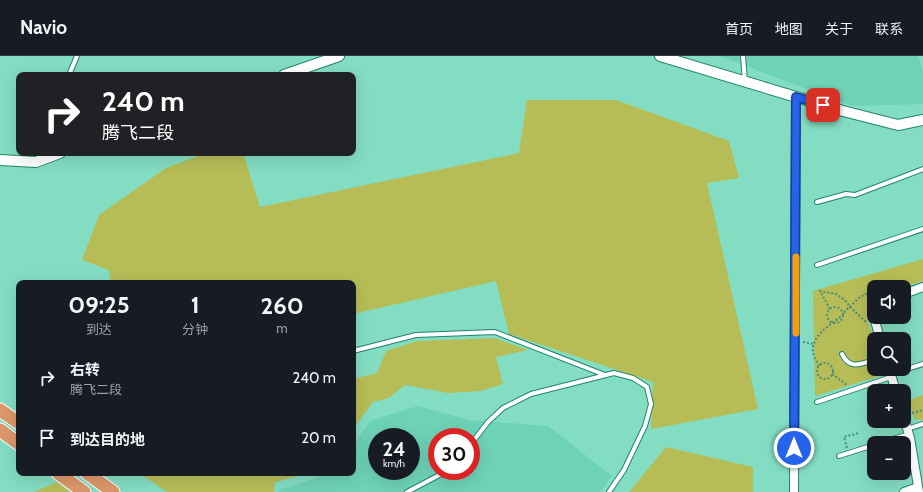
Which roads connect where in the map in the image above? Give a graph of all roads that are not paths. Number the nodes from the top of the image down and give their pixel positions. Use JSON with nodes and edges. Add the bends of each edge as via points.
{"nodes":[{"id":1,"x":77,"y":56,"type":"edge"},
{"id":2,"x":339,"y":56,"type":"edge"},
{"id":3,"x":660,"y":56,"type":"edge"},
{"id":4,"x":742,"y":56,"type":"edge"},
{"id":5,"x":70,"y":72,"type":"edge"},
{"id":6,"x":293,"y":72,"type":"edge"},
{"id":7,"x":745,"y":82,"type":"junction"},
{"id":8,"x":796,"y":97,"type":"junction"},
{"id":9,"x":923,"y":120,"type":"edge"},
{"id":10,"x":50,"y":156,"type":"edge"},
{"id":11,"x":0,"y":160,"type":"edge"},
{"id":12,"x":923,"y":169,"type":"edge"},
{"id":13,"x":817,"y":202,"type":"dead end"},
{"id":14,"x":923,"y":229,"type":"edge"},
{"id":15,"x":818,"y":265,"type":"dead end"},
{"id":16,"x":923,"y":287,"type":"edge"},
{"id":17,"x":911,"y":291,"type":"edge"},
{"id":18,"x":356,"y":350,"type":"edge"},
{"id":19,"x":842,"y":354,"type":"dead end"},
{"id":20,"x":867,"y":362,"type":"edge"},
{"id":21,"x":923,"y":364,"type":"edge"},
{"id":22,"x":911,"y":367,"type":"edge"},
{"id":23,"x":605,"y":375,"type":"junction"},
{"id":24,"x":884,"y":376,"type":"edge"},
{"id":25,"x":816,"y":402,"type":"dead end"},
{"id":26,"x":0,"y":410,"type":"edge"},
{"id":27,"x":16,"y":421,"type":"edge"},
{"id":28,"x":923,"y":424,"type":"edge"},
{"id":29,"x":907,"y":428,"type":"edge"},
{"id":30,"x":0,"y":430,"type":"edge"},
{"id":31,"x":480,"y":432,"type":"edge"},
{"id":32,"x":908,"y":432,"type":"junction"},
{"id":33,"x":898,"y":436,"type":"edge"},
{"id":34,"x":16,"y":442,"type":"edge"},
{"id":35,"x":867,"y":447,"type":"edge"},
{"id":36,"x":839,"y":456,"type":"dead end"},
{"id":37,"x":62,"y":476,"type":"edge"},
{"id":38,"x":91,"y":476,"type":"edge"},
{"id":39,"x":430,"y":480,"type":"edge"},
{"id":40,"x":918,"y":490,"type":"edge"},
{"id":41,"x":84,"y":492,"type":"edge"},
{"id":42,"x":113,"y":492,"type":"edge"},
{"id":43,"x":407,"y":492,"type":"edge"},
{"id":44,"x":609,"y":492,"type":"edge"},
{"id":45,"x":794,"y":492,"type":"edge"},
{"id":46,"x":904,"y":492,"type":"edge"}],
"edges":[{"from":1,"to":5,"type":"lane"},
{"from":2,"to":6,"type":"street"},
{"from":3,"to":7,"type":"street"},
{"from":4,"to":7,"type":"lane"},
{"from":7,"to":8,"type":"street"},
{"from":8,"to":9,"type":"street","via":[[843,112],[898,125]]},
{"from":8,"to":45,"type":"street"},
{"from":10,"to":11,"type":"street","via":[[37,160]]},
{"from":12,"to":13,"type":"lane","via":[[855,195],[846,194]]},
{"from":14,"to":15,"type":"lane"},
{"from":16,"to":17,"type":"street"},
{"from":18,"to":23,"type":"lane","via":[[416,335],[495,332]]},
{"from":19,"to":20,"type":"lane","via":[[850,364]]},
{"from":21,"to":22,"type":"lane"},
{"from":23,"to":31,"type":"lane","via":[[531,394],[503,408]]},
{"from":23,"to":44,"type":"lane","via":[[614,373],[632,378],[647,387],[651,404],[646,426],[624,470]]},
{"from":24,"to":25,"type":"lane","via":[[854,390]]},
{"from":26,"to":27,"type":"highway"},
{"from":28,"to":32,"type":"lane"},
{"from":29,"to":32,"type":"street"},
{"from":30,"to":34,"type":"highway"},
{"from":32,"to":33,"type":"lane"},
{"from":32,"to":40,"type":"street"},
{"from":35,"to":36,"type":"lane"},
{"from":37,"to":41,"type":"highway"},
{"from":38,"to":42,"type":"highway"},
{"from":39,"to":43,"type":"lane"},
{"from":40,"to":46,"type":"street"}]}
